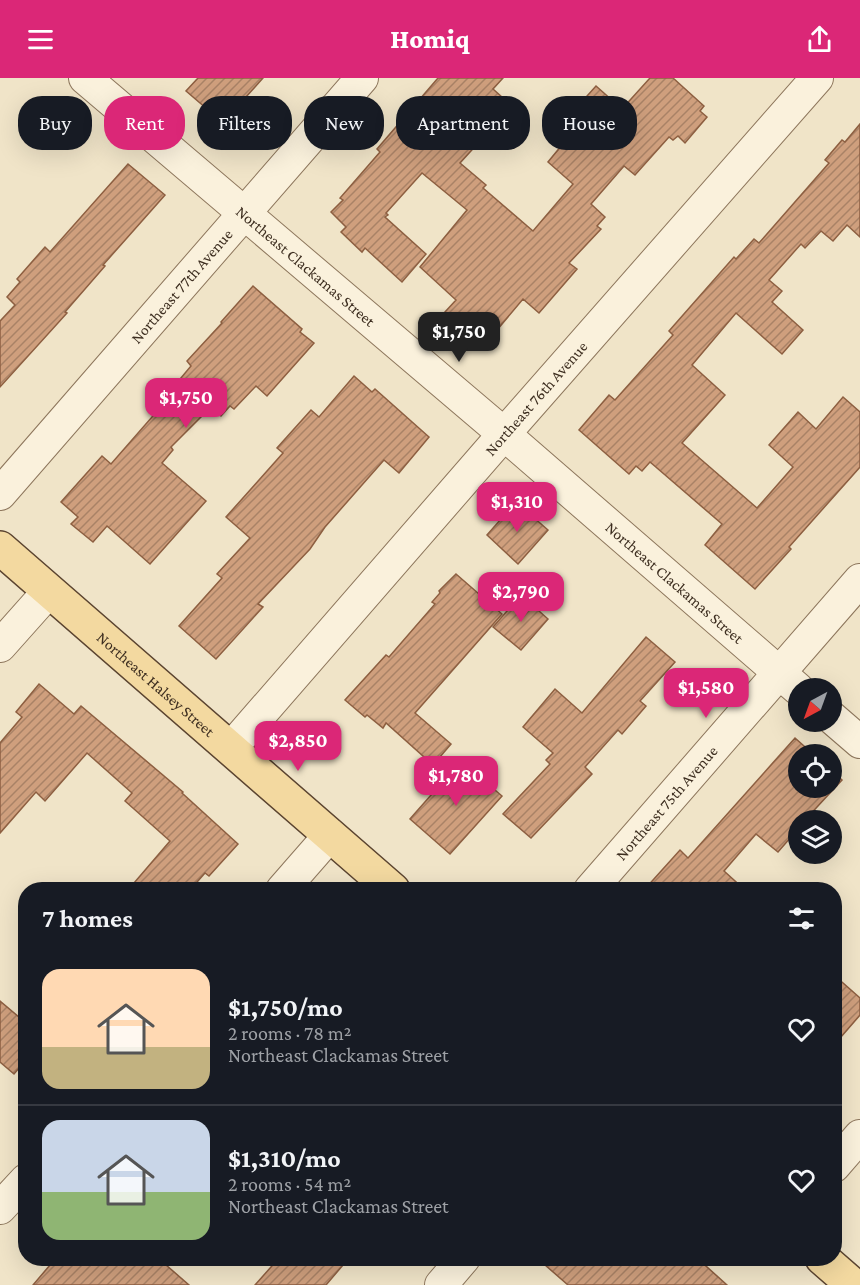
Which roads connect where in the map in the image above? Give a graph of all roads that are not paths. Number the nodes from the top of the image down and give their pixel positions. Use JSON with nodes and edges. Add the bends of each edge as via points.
{"nodes":[{"id":1,"x":85,"y":78,"type":"edge"},
{"id":2,"x":362,"y":78,"type":"edge"},
{"id":3,"x":817,"y":78,"type":"edge"},
{"id":4,"x":243,"y":214,"type":"junction"},
{"id":5,"x":504,"y":434,"type":"junction"},
{"id":6,"x":0,"y":494,"type":"edge"},
{"id":7,"x":0,"y":548,"type":"edge"},
{"id":8,"x":860,"y":580,"type":"edge"},
{"id":9,"x":49,"y":591,"type":"junction"},
{"id":10,"x":0,"y":646,"type":"edge"},
{"id":11,"x":791,"y":678,"type":"edge"},
{"id":12,"x":788,"y":680,"type":"edge"},
{"id":13,"x":788,"y":682,"type":"edge"},
{"id":14,"x":842,"y":726,"type":"edge"},
{"id":15,"x":860,"y":742,"type":"edge"},
{"id":16,"x":231,"y":748,"type":"junction"},
{"id":17,"x":330,"y":835,"type":"junction"},
{"id":18,"x":289,"y":882,"type":"edge"},
{"id":19,"x":384,"y":882,"type":"edge"},
{"id":20,"x":598,"y":882,"type":"edge"},
{"id":21,"x":860,"y":1136,"type":"edge"},
{"id":22,"x":842,"y":1157,"type":"edge"},
{"id":23,"x":18,"y":1189,"type":"edge"},
{"id":24,"x":0,"y":1208,"type":"edge"},
{"id":25,"x":457,"y":1266,"type":"edge"},
{"id":26,"x":831,"y":1266,"type":"edge"},
{"id":27,"x":441,"y":1285,"type":"edge"},
{"id":28,"x":853,"y":1285,"type":"edge"}],
"edges":[{"from":1,"to":4,"type":"street","name":"Northeast Clackamas Street"},
{"from":2,"to":4,"type":"street","name":"Northeast 77th Avenue"},
{"from":3,"to":5,"type":"street","name":"Northeast 76th Avenue"},
{"from":4,"to":5,"type":"street","name":"Northeast Clackamas Street"},
{"from":4,"to":6,"type":"street","name":"Northeast 77th Avenue"},
{"from":5,"to":12,"type":"street","name":"Northeast Clackamas Street"},
{"from":5,"to":16,"type":"street","name":"Northeast 76th Avenue"},
{"from":7,"to":9,"type":"main road","name":"Northeast Halsey Street"},
{"from":8,"to":11,"type":"street","name":"Northeast 75th Avenue"},
{"from":9,"to":10,"type":"street"},
{"from":9,"to":16,"type":"main road","name":"Northeast Halsey Street"},
{"from":13,"to":20,"type":"street","name":"Northeast 75th Avenue"},
{"from":14,"to":15,"type":"street"},
{"from":16,"to":17,"type":"main road","name":"Northeast Halsey Street"},
{"from":17,"to":18,"type":"street"},
{"from":17,"to":19,"type":"main road","name":"Northeast Halsey Street"},
{"from":21,"to":22,"type":"street"},
{"from":23,"to":24,"type":"street"},
{"from":25,"to":27,"type":"street"},
{"from":26,"to":28,"type":"main road"}]}
